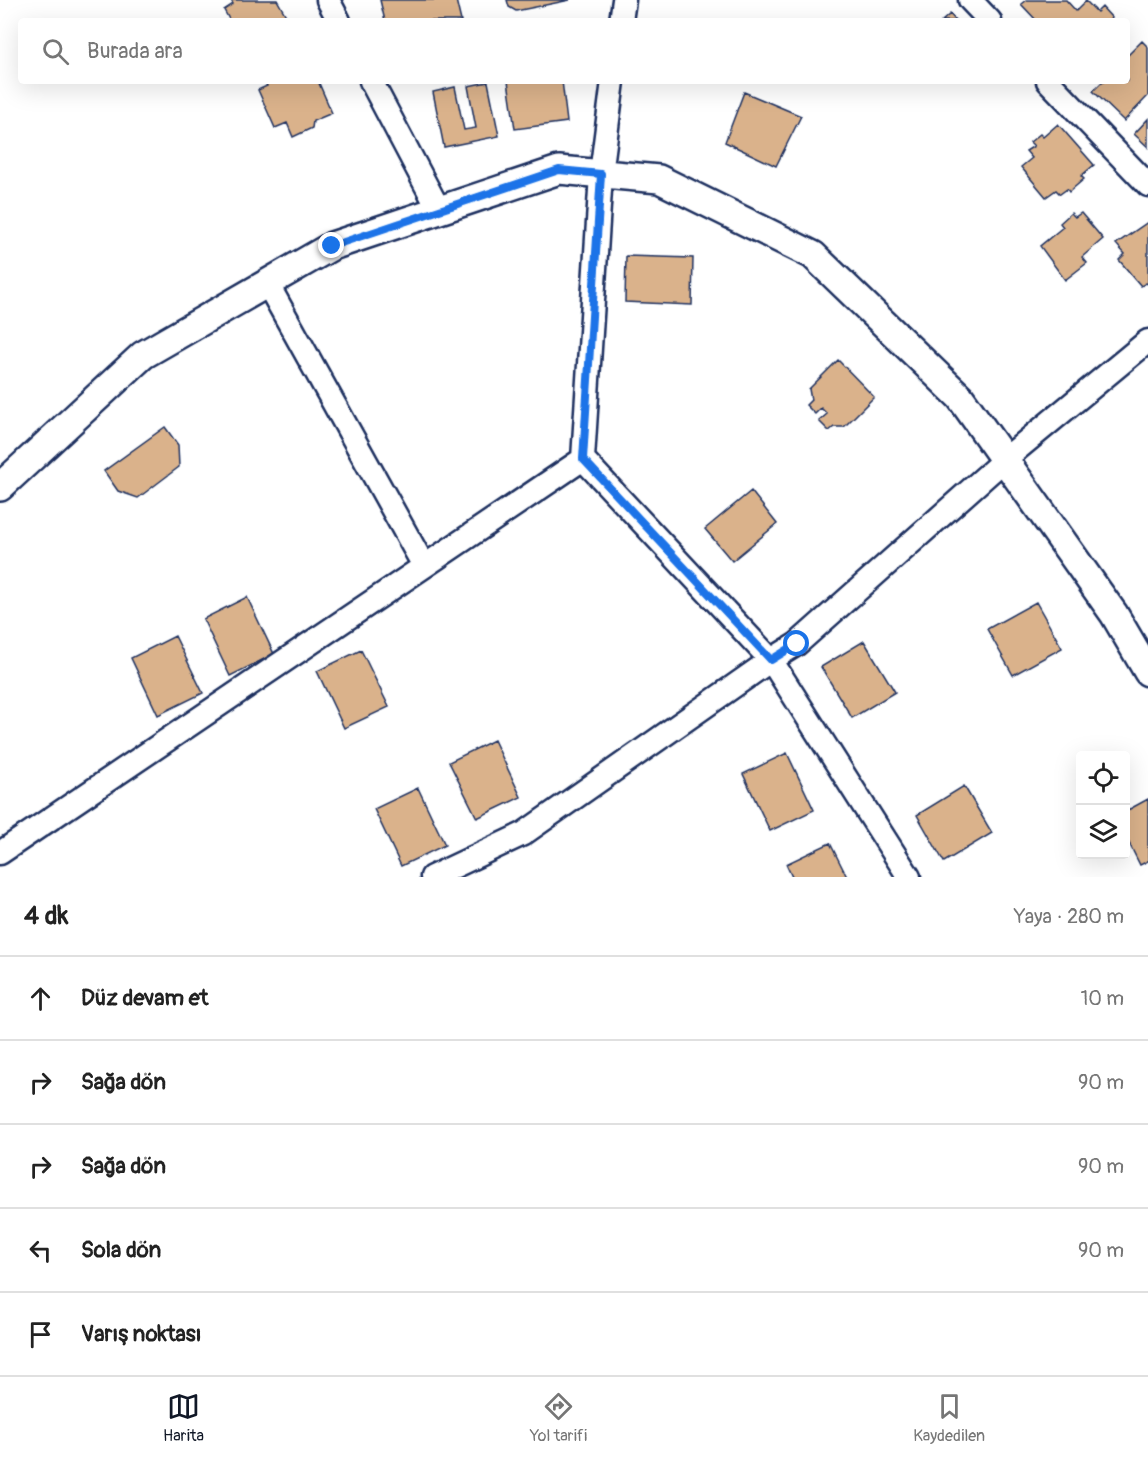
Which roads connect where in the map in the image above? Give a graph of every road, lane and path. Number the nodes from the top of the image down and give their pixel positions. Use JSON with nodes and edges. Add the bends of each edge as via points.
{"nodes":[{"id":1,"x":328,"y":0,"type":"edge"},
{"id":2,"x":624,"y":0,"type":"edge"},
{"id":3,"x":970,"y":0,"type":"edge"},
{"id":4,"x":337,"y":18,"type":"edge"},
{"id":5,"x":621,"y":18,"type":"edge"},
{"id":6,"x":987,"y":18,"type":"edge"},
{"id":7,"x":373,"y":84,"type":"edge"},
{"id":8,"x":613,"y":84,"type":"edge"},
{"id":9,"x":1051,"y":84,"type":"edge"},
{"id":10,"x":601,"y":174,"type":"junction"},
{"id":11,"x":1148,"y":185,"type":"edge"},
{"id":12,"x":439,"y":210,"type":"junction"},
{"id":13,"x":267,"y":284,"type":"junction"},
{"id":14,"x":1148,"y":341,"type":"edge"},
{"id":15,"x":583,"y":459,"type":"junction"},
{"id":16,"x":1004,"y":460,"type":"junction"},
{"id":17,"x":0,"y":487,"type":"edge"},
{"id":18,"x":424,"y":566,"type":"junction"},
{"id":19,"x":771,"y":660,"type":"junction"},
{"id":20,"x":1148,"y":672,"type":"edge"},
{"id":21,"x":0,"y":853,"type":"edge"},
{"id":22,"x":432,"y":877,"type":"edge"},
{"id":23,"x":909,"y":877,"type":"edge"}],
"edges":[{"from":1,"to":4,"type":"street"},
{"from":2,"to":5,"type":"street"},
{"from":3,"to":6,"type":"street"},
{"from":7,"to":12,"type":"street"},
{"from":8,"to":10,"type":"street"},
{"from":9,"to":11,"type":"street"},
{"from":10,"to":12,"type":"street","via":[[559,170]]},
{"from":10,"to":15,"type":"street"},
{"from":10,"to":16,"type":"street","via":[[659,179],[813,255],[960,397]]},
{"from":12,"to":13,"type":"street","via":[[332,246]]},
{"from":13,"to":17,"type":"street","via":[[143,355]]},
{"from":13,"to":18,"type":"street"},
{"from":14,"to":16,"type":"street"},
{"from":15,"to":18,"type":"street"},
{"from":15,"to":19,"type":"street"},
{"from":16,"to":19,"type":"street","via":[[797,644]]},
{"from":16,"to":20,"type":"street","via":[[1114,614]]},
{"from":18,"to":21,"type":"street"},
{"from":19,"to":22,"type":"street","via":[[523,834]]},
{"from":19,"to":23,"type":"street"}]}
